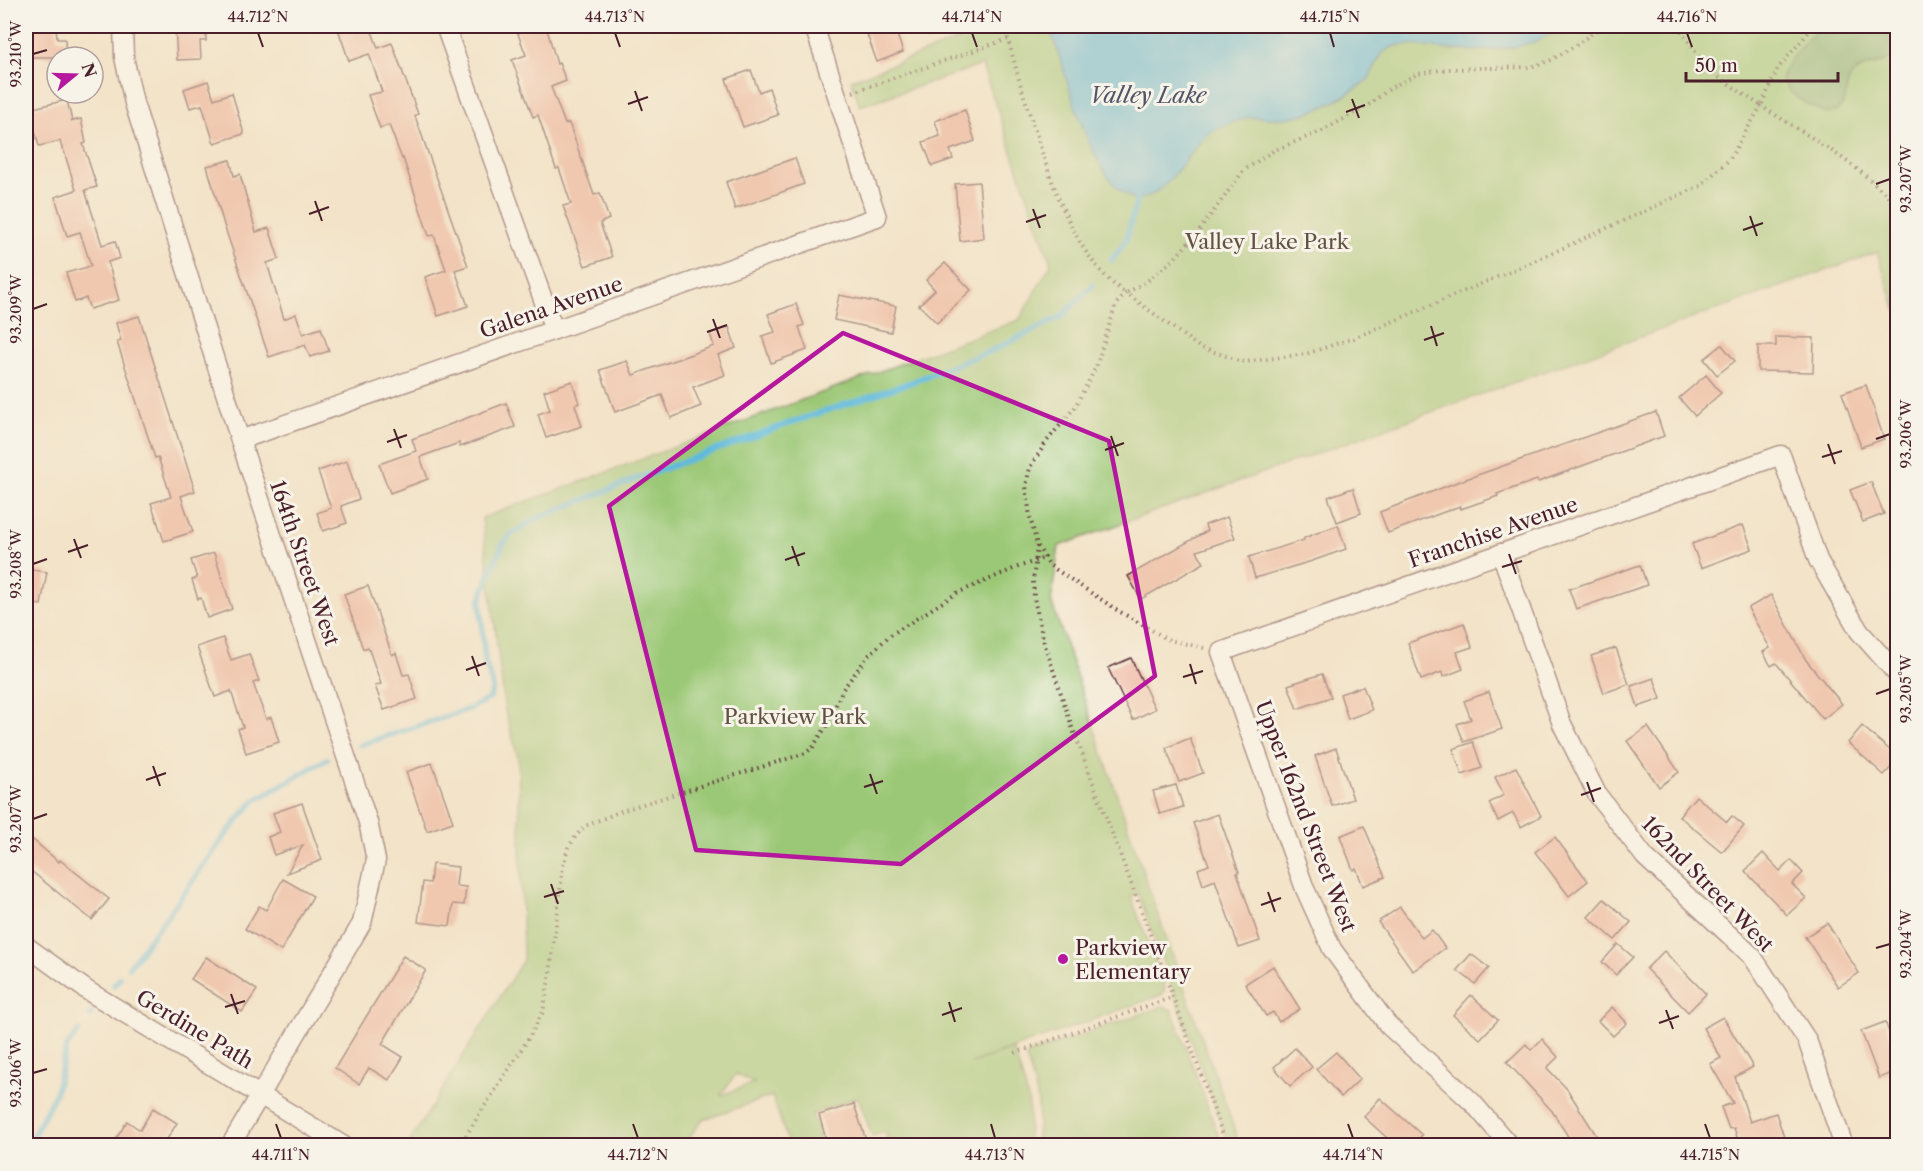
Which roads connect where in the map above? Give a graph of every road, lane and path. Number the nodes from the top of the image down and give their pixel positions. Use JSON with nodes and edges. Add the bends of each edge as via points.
{"nodes":[{"id":1,"x":123,"y":26,"type":"edge"},
{"id":2,"x":445,"y":26,"type":"edge"},
{"id":3,"x":814,"y":26,"type":"edge"},
{"id":4,"x":1005,"y":26,"type":"edge"},
{"id":5,"x":1602,"y":26,"type":"edge"},
{"id":6,"x":1678,"y":26,"type":"edge"},
{"id":7,"x":1815,"y":26,"type":"edge"},
{"id":8,"x":1008,"y":39,"type":"junction"},
{"id":9,"x":838,"y":97,"type":"junction"},
{"id":10,"x":1761,"y":106,"type":"junction"},
{"id":11,"x":1898,"y":208,"type":"edge"},
{"id":12,"x":1126,"y":293,"type":"junction"},
{"id":13,"x":554,"y":330,"type":"junction"},
{"id":14,"x":240,"y":440,"type":"junction"},
{"id":15,"x":1037,"y":545,"type":"junction"},
{"id":16,"x":1501,"y":553,"type":"junction"},
{"id":17,"x":1044,"y":558,"type":"junction"},
{"id":18,"x":1034,"y":562,"type":"junction"},
{"id":19,"x":1221,"y":652,"type":"junction"},
{"id":20,"x":1898,"y":675,"type":"edge"},
{"id":21,"x":26,"y":946,"type":"edge"},
{"id":22,"x":1173,"y":997,"type":"junction"},
{"id":23,"x":1015,"y":1053,"type":"dead end"},
{"id":24,"x":260,"y":1095,"type":"junction"},
{"id":25,"x":230,"y":1146,"type":"edge"},
{"id":26,"x":344,"y":1146,"type":"edge"},
{"id":27,"x":459,"y":1146,"type":"edge"},
{"id":28,"x":1227,"y":1146,"type":"edge"},
{"id":29,"x":1510,"y":1146,"type":"edge"},
{"id":30,"x":1844,"y":1146,"type":"edge"}],
"edges":[{"from":1,"to":14,"type":"street","name":"164th Street West","via":[[124,57],[134,104]]},
{"from":2,"to":13,"type":"street"},
{"from":3,"to":9,"type":"street"},
{"from":4,"to":8,"type":"path"},
{"from":5,"to":12,"type":"path","via":[[1551,60],[1531,67],[1447,69],[1417,74],[1324,130],[1273,151],[1244,170],[1173,260]]},
{"from":6,"to":10,"type":"path","via":[[1707,69]]},
{"from":7,"to":10,"type":"path","via":[[1778,68]]},
{"from":8,"to":9,"type":"path"},
{"from":8,"to":12,"type":"path","via":[[1049,175],[1072,227],[1113,285]]},
{"from":9,"to":13,"type":"street","name":"Galena Avenue","via":[[877,217]]},
{"from":10,"to":11,"type":"path","via":[[1869,179]]},
{"from":10,"to":12,"type":"path","via":[[1729,160],[1700,186],[1523,267],[1354,338],[1306,354],[1244,363],[1199,347]]},
{"from":12,"to":15,"type":"path","via":[[1116,304],[1096,367],[1075,407],[1030,467],[1026,495]]},
{"from":13,"to":14,"type":"street","name":"Galena Avenue"},
{"from":14,"to":24,"type":"street","name":"164th Street West","via":[[368,822],[376,860],[362,923]]},
{"from":15,"to":17,"type":"path"},
{"from":15,"to":18,"type":"path"},
{"from":16,"to":19,"type":"street","name":"Franchise Avenue"},
{"from":16,"to":20,"type":"street","name":"Franchise Avenue","via":[[1781,455],[1818,560],[1859,631]]},
{"from":16,"to":30,"type":"street","name":"162nd Street West","via":[[1562,724],[1597,794],[1645,857],[1752,956],[1807,1040]]},
{"from":17,"to":18,"type":"path"},
{"from":17,"to":19,"type":"path","via":[[1078,585],[1169,639]]},
{"from":18,"to":22,"type":"path","via":[[1034,598],[1043,639]]},
{"from":18,"to":27,"type":"path","via":[[957,593],[889,636],[843,689],[827,725],[806,753],[585,826],[568,848],[562,866],[543,1012]]},
{"from":19,"to":29,"type":"street","name":"Upper 162nd Street West","via":[[1305,889],[1332,949],[1388,1025],[1473,1103]]},
{"from":21,"to":24,"type":"street","name":"Gerdine Path","via":[[88,991]]},
{"from":22,"to":23,"type":"path"},
{"from":22,"to":28,"type":"path"},
{"from":24,"to":25,"type":"street","name":"164th Street West"},
{"from":24,"to":26,"type":"street","name":"Gerdine Path"}]}
